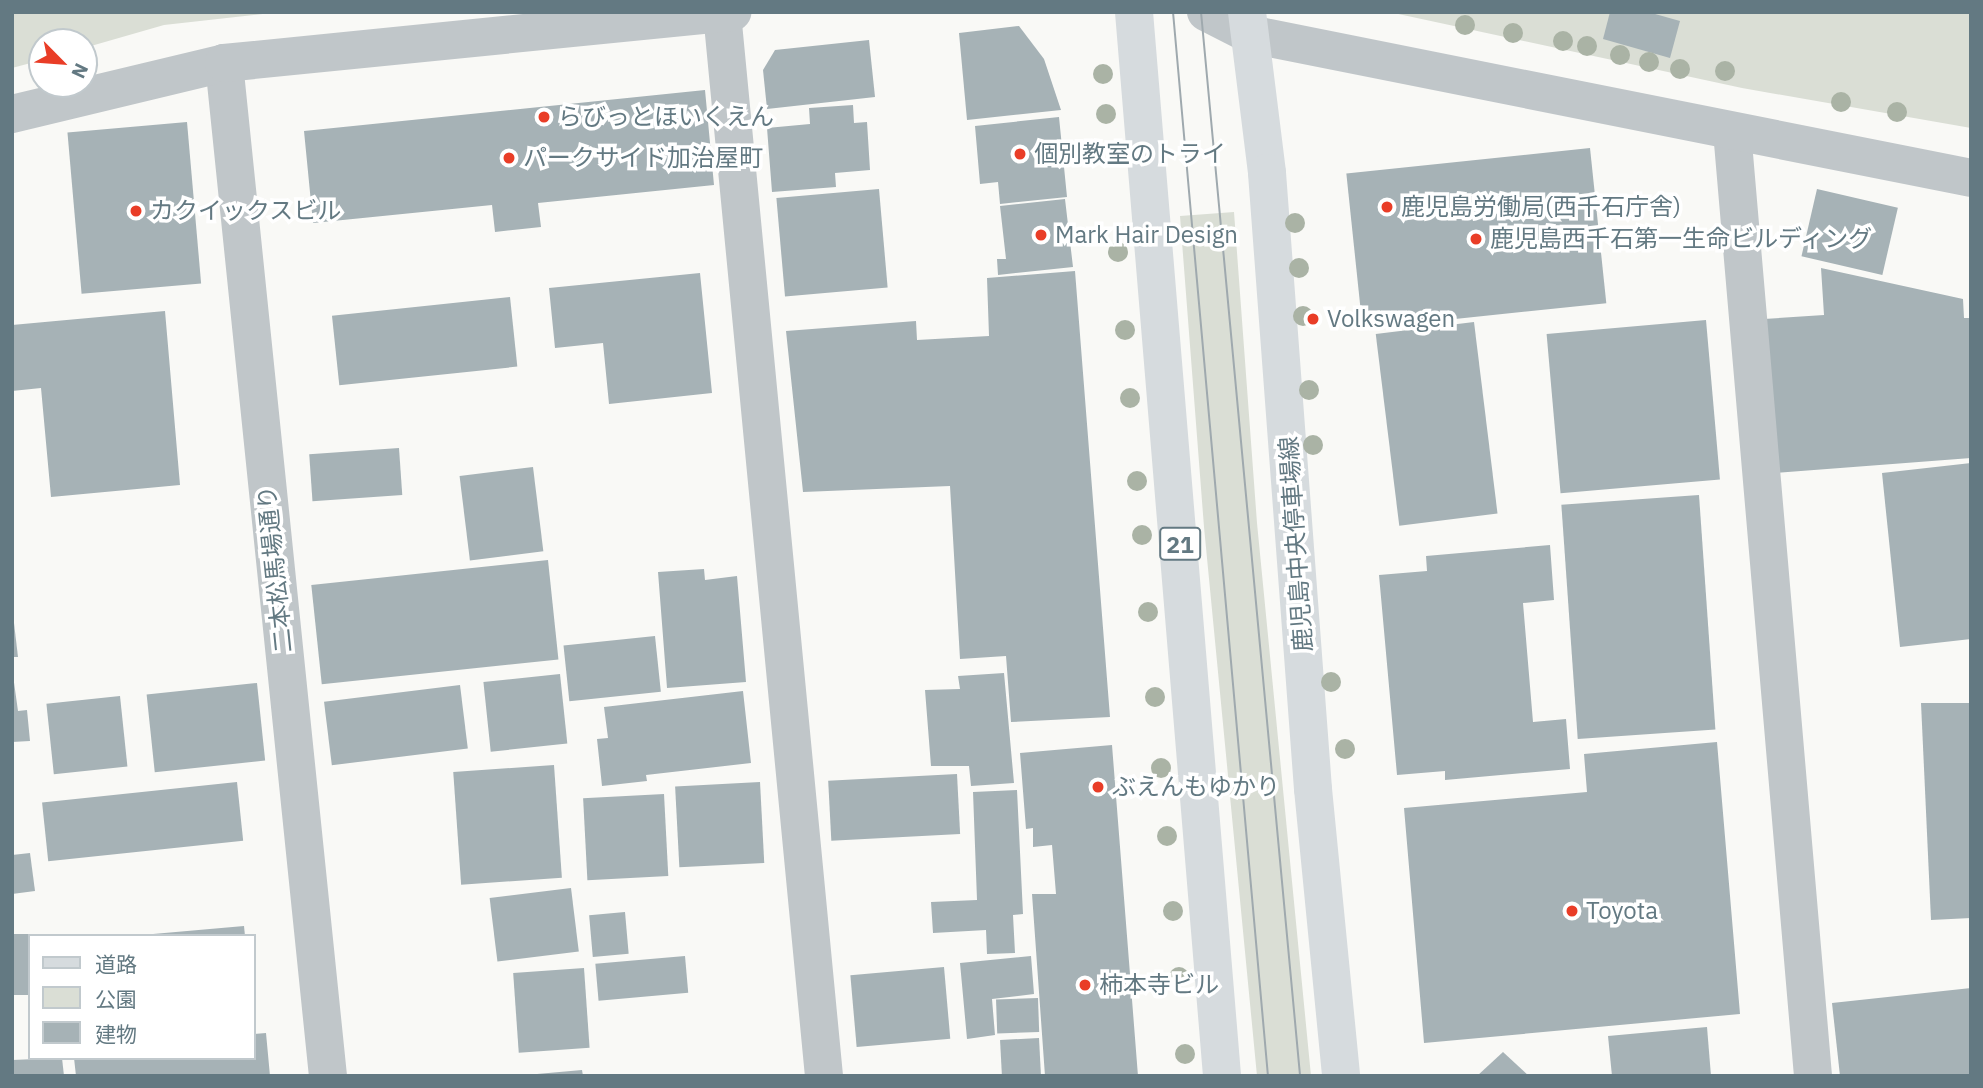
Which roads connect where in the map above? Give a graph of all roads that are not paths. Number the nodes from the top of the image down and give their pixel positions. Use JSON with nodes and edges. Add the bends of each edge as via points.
{"nodes":[{"id":1,"x":1134,"y":12,"type":"edge"},
{"id":2,"x":1206,"y":12,"type":"edge"},
{"id":3,"x":727,"y":13,"type":"edge"},
{"id":4,"x":1248,"y":23,"type":"edge"},
{"id":5,"x":224,"y":63,"type":"junction"},
{"id":6,"x":12,"y":114,"type":"edge"},
{"id":7,"x":1732,"y":131,"type":"junction"},
{"id":8,"x":1971,"y":178,"type":"edge"},
{"id":9,"x":328,"y":1076,"type":"edge"},
{"id":10,"x":824,"y":1076,"type":"edge"},
{"id":11,"x":1223,"y":1076,"type":"edge"},
{"id":12,"x":1341,"y":1076,"type":"edge"},
{"id":13,"x":1813,"y":1076,"type":"edge"}],
"edges":[{"from":1,"to":11,"type":"main road","number":"21"},
{"from":2,"to":4,"type":"street"},
{"from":3,"to":5,"type":"street"},
{"from":3,"to":10,"type":"street"},
{"from":4,"to":7,"type":"street"},
{"from":4,"to":12,"type":"main road","name":"鹿児島中央停車場線","via":[[1267,173],[1313,789]]},
{"from":5,"to":6,"type":"street"},
{"from":5,"to":9,"type":"street","name":"二本松馬場通り"},
{"from":7,"to":8,"type":"street"},
{"from":7,"to":13,"type":"street"}]}
